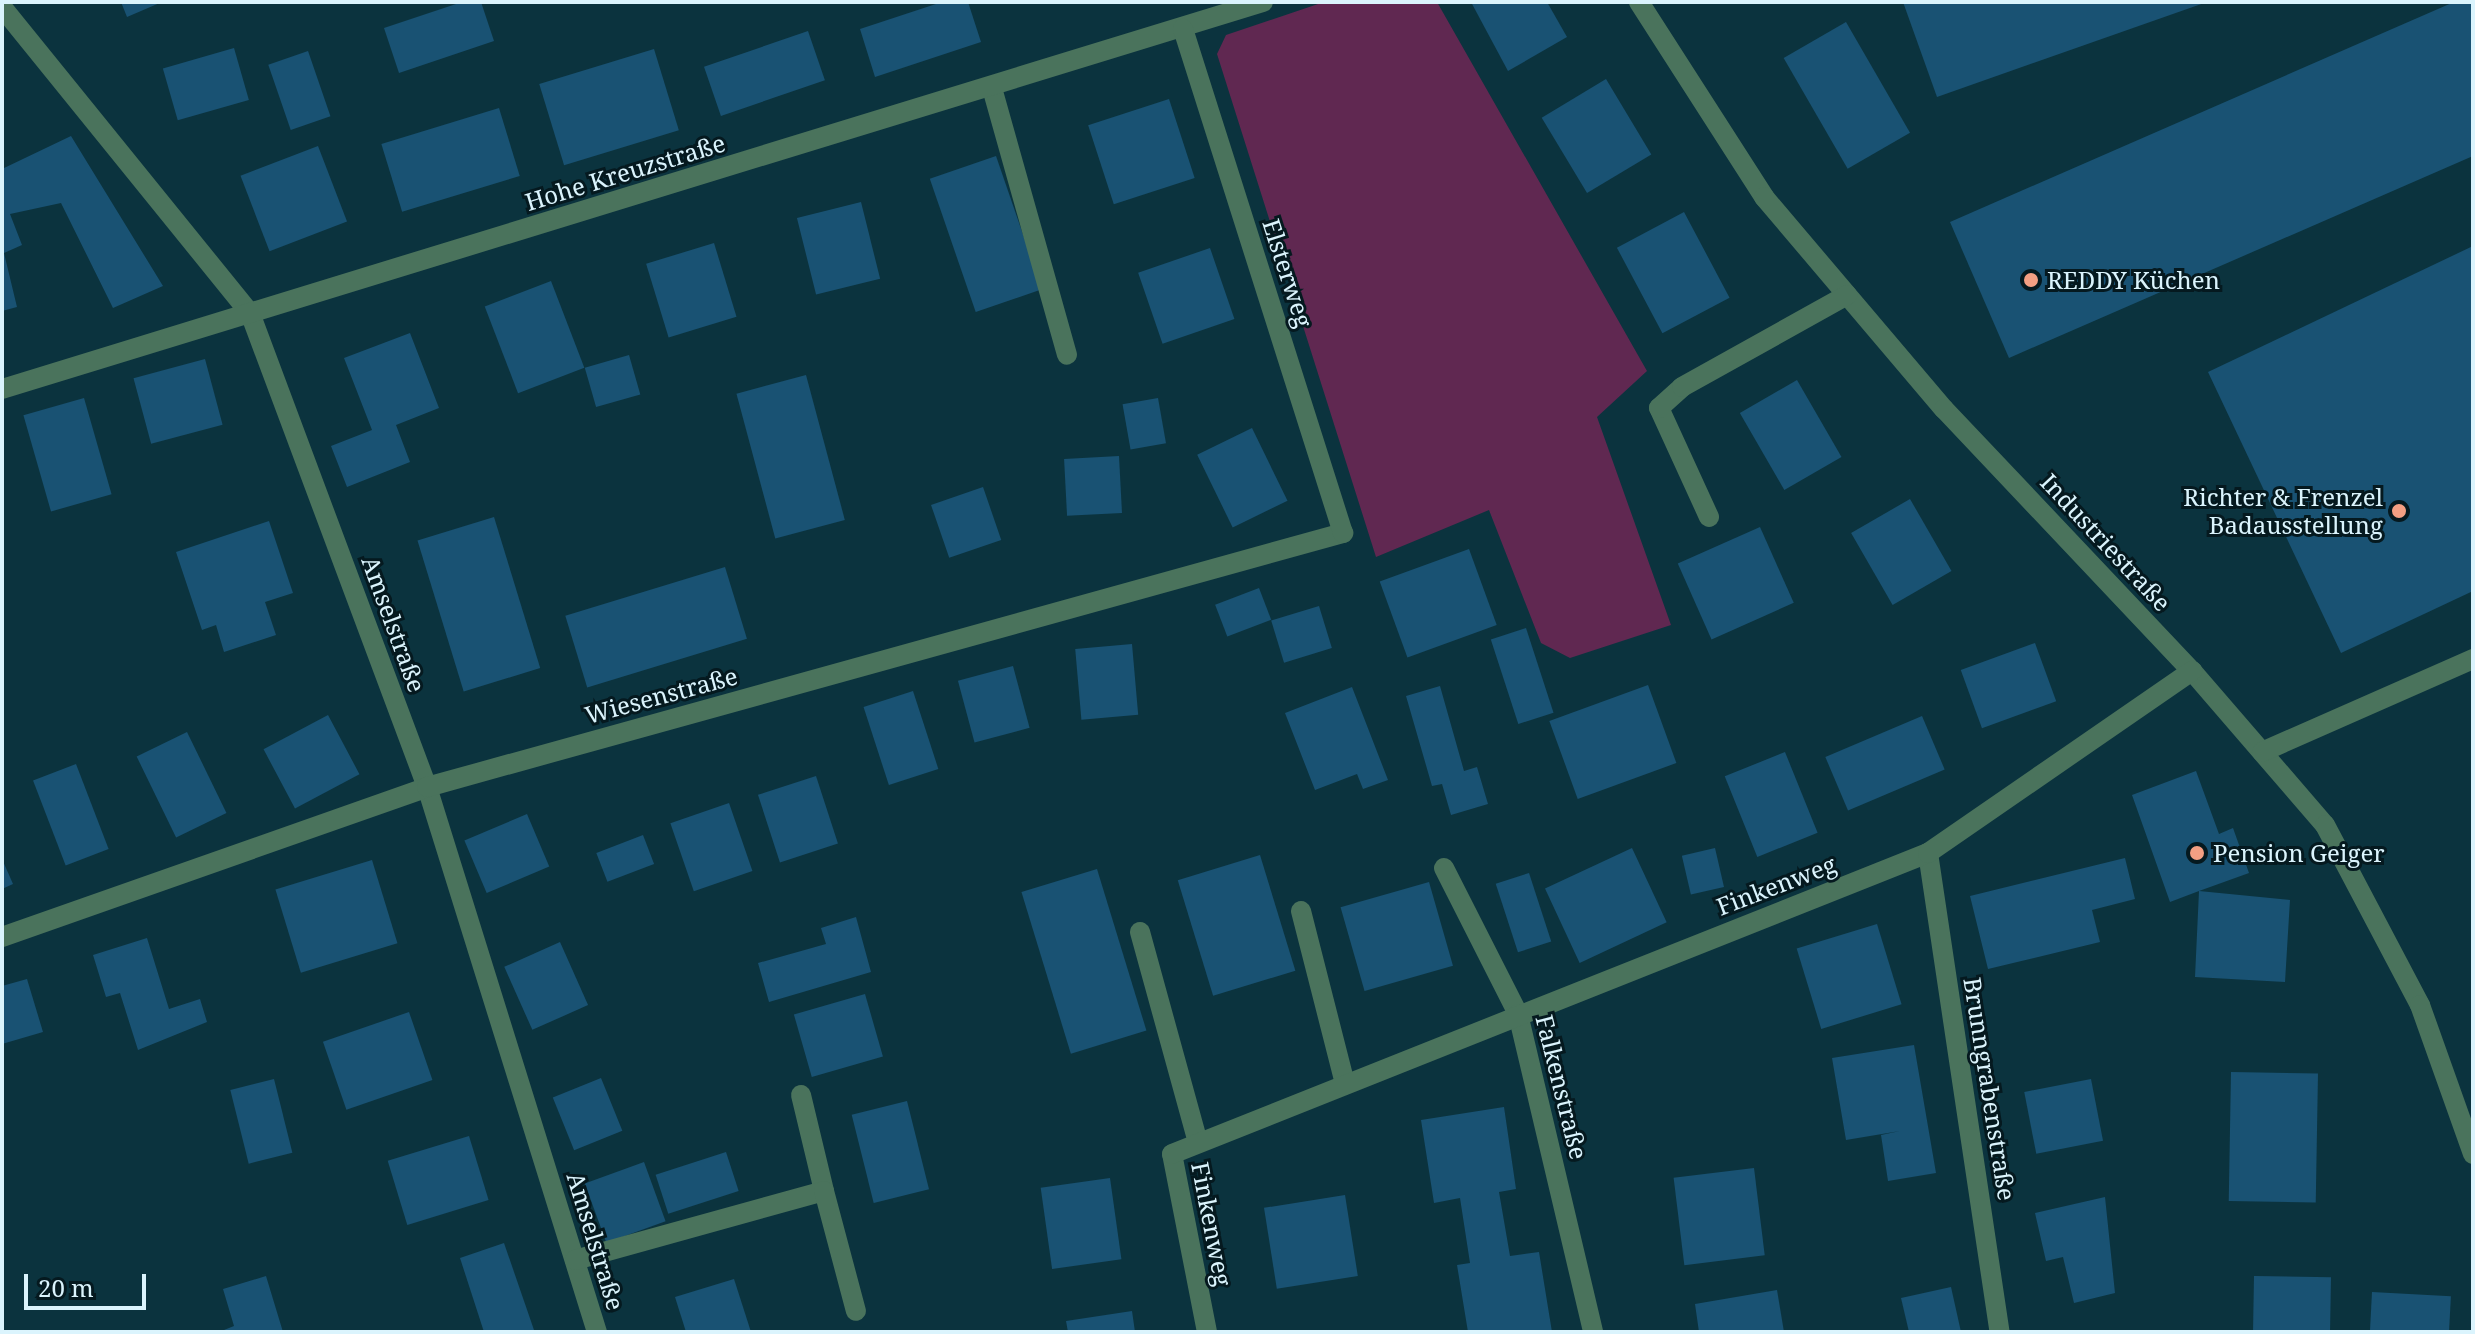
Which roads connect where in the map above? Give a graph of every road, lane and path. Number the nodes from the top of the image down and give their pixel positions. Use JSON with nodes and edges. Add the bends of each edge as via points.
{"nodes":[{"id":1,"x":1263,"y":2,"type":"edge"},
{"id":2,"x":1639,"y":2,"type":"edge"},
{"id":3,"x":2,"y":7,"type":"edge"},
{"id":4,"x":1183,"y":29,"type":"junction"},
{"id":5,"x":992,"y":88,"type":"junction"},
{"id":6,"x":1847,"y":295,"type":"junction"},
{"id":7,"x":250,"y":313,"type":"junction"},
{"id":8,"x":1067,"y":355,"type":"dead end"},
{"id":9,"x":2,"y":389,"type":"edge"},
{"id":10,"x":1709,"y":517,"type":"dead end"},
{"id":11,"x":1343,"y":533,"type":"joint"},
{"id":12,"x":2473,"y":659,"type":"edge"},
{"id":13,"x":2192,"y":671,"type":"junction"},
{"id":14,"x":2262,"y":752,"type":"junction"},
{"id":15,"x":427,"y":787,"type":"junction"},
{"id":16,"x":1928,"y":853,"type":"junction"},
{"id":17,"x":1444,"y":868,"type":"dead end"},
{"id":18,"x":1301,"y":911,"type":"dead end"},
{"id":19,"x":1140,"y":932,"type":"dead end"},
{"id":20,"x":2,"y":937,"type":"edge"},
{"id":21,"x":1518,"y":1014,"type":"junction"},
{"id":22,"x":1345,"y":1084,"type":"junction"},
{"id":23,"x":801,"y":1095,"type":"dead end"},
{"id":24,"x":1198,"y":1143,"type":"junction"},
{"id":25,"x":2473,"y":1154,"type":"edge"},
{"id":26,"x":824,"y":1191,"type":"junction"},
{"id":27,"x":575,"y":1260,"type":"junction"},
{"id":28,"x":856,"y":1311,"type":"dead end"},
{"id":29,"x":597,"y":1332,"type":"edge"},
{"id":30,"x":1207,"y":1332,"type":"edge"},
{"id":31,"x":1593,"y":1332,"type":"edge"},
{"id":32,"x":2000,"y":1332,"type":"edge"}],
"edges":[{"from":1,"to":4,"type":"street","name":"Hohe Kreuzstraße"},
{"from":2,"to":6,"type":"street","name":"Industriestraße","via":[[1764,197]]},
{"from":3,"to":7,"type":"street","name":"Amselstraße"},
{"from":4,"to":5,"type":"street","name":"Hohe Kreuzstraße"},
{"from":4,"to":11,"type":"street","name":"Elsterweg"},
{"from":5,"to":7,"type":"street","name":"Hohe Kreuzstraße"},
{"from":5,"to":8,"type":"street"},
{"from":6,"to":10,"type":"street","via":[[1682,387],[1659,408]]},
{"from":6,"to":13,"type":"street","name":"Industriestraße"},
{"from":7,"to":9,"type":"street","name":"Hohe Kreuzstraße"},
{"from":7,"to":15,"type":"street","name":"Amselstraße"},
{"from":11,"to":15,"type":"street","name":"Wiesenstraße"},
{"from":12,"to":14,"type":"street"},
{"from":13,"to":14,"type":"street","name":"Industriestraße"},
{"from":13,"to":16,"type":"street","name":"Finkenweg"},
{"from":14,"to":25,"type":"street","name":"Industriestraße","via":[[2325,825],[2413,991]]},
{"from":15,"to":20,"type":"street","name":"Wiesenstraße"},
{"from":15,"to":27,"type":"street","name":"Amselstraße"},
{"from":16,"to":21,"type":"street","name":"Finkenweg"},
{"from":16,"to":32,"type":"street","name":"Brunngrabenstraße"},
{"from":17,"to":21,"type":"street","name":"Falkenstraße"},
{"from":18,"to":22,"type":"street"},
{"from":19,"to":24,"type":"street","name":"Finkenweg"},
{"from":21,"to":22,"type":"street","name":"Finkenweg"},
{"from":21,"to":31,"type":"street","name":"Falkenstraße"},
{"from":22,"to":24,"type":"street","name":"Finkenweg"},
{"from":23,"to":26,"type":"street"},
{"from":24,"to":30,"type":"street","name":"Finkenweg","via":[[1172,1154]]},
{"from":26,"to":27,"type":"street"},
{"from":26,"to":28,"type":"street"},
{"from":27,"to":29,"type":"street","name":"Amselstraße"}]}
